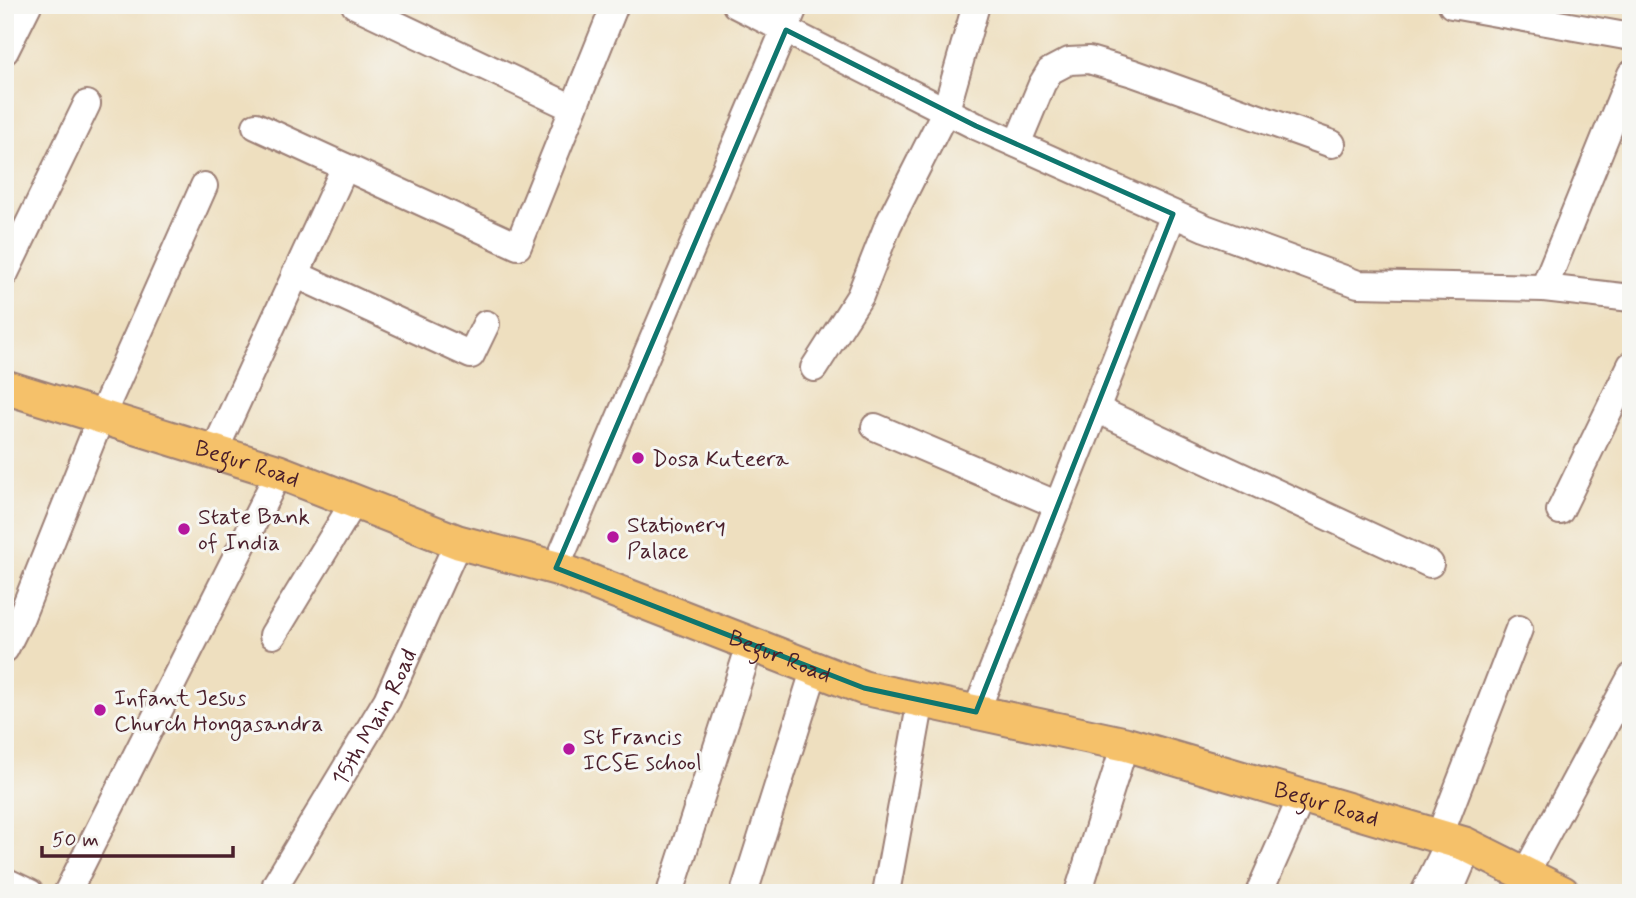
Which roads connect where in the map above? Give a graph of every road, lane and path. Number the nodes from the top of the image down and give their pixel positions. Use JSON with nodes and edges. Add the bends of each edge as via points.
{"nodes":[{"id":1,"x":28,"y":5,"type":"edge"},
{"id":2,"x":355,"y":5,"type":"edge"},
{"id":3,"x":615,"y":5,"type":"edge"},
{"id":4,"x":736,"y":5,"type":"edge"},
{"id":5,"x":976,"y":5,"type":"edge"},
{"id":6,"x":1452,"y":5,"type":"edge"},
{"id":7,"x":791,"y":17,"type":"edge"},
{"id":8,"x":1631,"y":37,"type":"edge"},
{"id":9,"x":5,"y":51,"type":"edge"},
{"id":10,"x":1631,"y":74,"type":"edge"},
{"id":11,"x":87,"y":104,"type":"dead end"},
{"id":12,"x":573,"y":108,"type":"junction"},
{"id":13,"x":946,"y":110,"type":"junction"},
{"id":14,"x":256,"y":126,"type":"dead end"},
{"id":15,"x":1017,"y":144,"type":"junction"},
{"id":16,"x":1332,"y":144,"type":"dead end"},
{"id":17,"x":345,"y":167,"type":"junction"},
{"id":18,"x":204,"y":187,"type":"dead end"},
{"id":19,"x":1173,"y":214,"type":"junction"},
{"id":20,"x":5,"y":273,"type":"edge"},
{"id":21,"x":295,"y":274,"type":"junction"},
{"id":22,"x":1544,"y":288,"type":"junction"},
{"id":23,"x":1631,"y":298,"type":"edge"},
{"id":24,"x":486,"y":324,"type":"dead end"},
{"id":25,"x":1631,"y":365,"type":"edge"},
{"id":26,"x":814,"y":368,"type":"dead end"},
{"id":27,"x":5,"y":387,"type":"edge"},
{"id":28,"x":1096,"y":409,"type":"junction"},
{"id":29,"x":101,"y":416,"type":"junction"},
{"id":30,"x":875,"y":427,"type":"dead end"},
{"id":31,"x":214,"y":452,"type":"junction"},
{"id":32,"x":279,"y":472,"type":"junction"},
{"id":33,"x":354,"y":502,"type":"junction"},
{"id":34,"x":1058,"y":505,"type":"junction"},
{"id":35,"x":1560,"y":511,"type":"dead end"},
{"id":36,"x":458,"y":542,"type":"junction"},
{"id":37,"x":1430,"y":564,"type":"dead end"},
{"id":38,"x":556,"y":568,"type":"junction"},
{"id":39,"x":1520,"y":629,"type":"dead end"},
{"id":40,"x":274,"y":635,"type":"dead end"},
{"id":41,"x":751,"y":642,"type":"junction"},
{"id":42,"x":5,"y":649,"type":"edge"},
{"id":43,"x":815,"y":668,"type":"junction"},
{"id":44,"x":1631,"y":677,"type":"edge"},
{"id":45,"x":921,"y":700,"type":"junction"},
{"id":46,"x":976,"y":712,"type":"junction"},
{"id":47,"x":1125,"y":744,"type":"junction"},
{"id":48,"x":1302,"y":796,"type":"junction"},
{"id":49,"x":1453,"y":841,"type":"junction"},
{"id":50,"x":1525,"y":874,"type":"junction"},
{"id":51,"x":5,"y":881,"type":"edge"},
{"id":52,"x":276,"y":884,"type":"dead end"},
{"id":53,"x":30,"y":893,"type":"edge"},
{"id":54,"x":67,"y":893,"type":"edge"},
{"id":55,"x":670,"y":893,"type":"edge"},
{"id":56,"x":744,"y":893,"type":"edge"},
{"id":57,"x":886,"y":893,"type":"edge"},
{"id":58,"x":1078,"y":893,"type":"edge"},
{"id":59,"x":1259,"y":893,"type":"edge"},
{"id":60,"x":1424,"y":893,"type":"edge"},
{"id":61,"x":1449,"y":893,"type":"edge"},
{"id":62,"x":1563,"y":893,"type":"edge"}],
"edges":[{"from":1,"to":9,"type":"street"},
{"from":2,"to":12,"type":"street"},
{"from":3,"to":12,"type":"street"},
{"from":4,"to":7,"type":"street"},
{"from":5,"to":13,"type":"street"},
{"from":6,"to":8,"type":"street"},
{"from":7,"to":13,"type":"street"},
{"from":7,"to":38,"type":"street"},
{"from":10,"to":22,"type":"street"},
{"from":11,"to":20,"type":"street"},
{"from":12,"to":17,"type":"street","via":[[518,246]]},
{"from":13,"to":15,"type":"street"},
{"from":13,"to":26,"type":"street","via":[[888,225],[860,296]]},
{"from":14,"to":17,"type":"street"},
{"from":15,"to":16,"type":"street","via":[[1050,71],[1069,61],[1088,60]]},
{"from":15,"to":19,"type":"street"},
{"from":17,"to":21,"type":"street"},
{"from":18,"to":29,"type":"street"},
{"from":19,"to":22,"type":"street","via":[[1358,284]]},
{"from":19,"to":28,"type":"street"},
{"from":21,"to":24,"type":"street","via":[[471,355]]},
{"from":21,"to":31,"type":"street"},
{"from":22,"to":23,"type":"street"},
{"from":25,"to":35,"type":"street"},
{"from":27,"to":29,"type":"main road","name":"Begur Road"},
{"from":28,"to":34,"type":"street"},
{"from":28,"to":37,"type":"street"},
{"from":29,"to":31,"type":"main road","name":"Begur Road"},
{"from":29,"to":42,"type":"street"},
{"from":30,"to":34,"type":"street"},
{"from":31,"to":32,"type":"main road","name":"Begur Road"},
{"from":32,"to":33,"type":"main road","name":"Begur Road"},
{"from":32,"to":54,"type":"street"},
{"from":33,"to":36,"type":"main road","name":"Begur Road"},
{"from":33,"to":40,"type":"street"},
{"from":34,"to":46,"type":"street"},
{"from":36,"to":38,"type":"main road","name":"Begur Road"},
{"from":36,"to":52,"type":"street","name":"15th Main Road","via":[[387,699]]},
{"from":38,"to":41,"type":"main road","name":"Begur Road"},
{"from":39,"to":49,"type":"street"},
{"from":41,"to":43,"type":"main road","name":"Begur Road"},
{"from":41,"to":55,"type":"street"},
{"from":43,"to":45,"type":"main road","name":"Begur Road","via":[[864,688]]},
{"from":43,"to":56,"type":"street"},
{"from":44,"to":50,"type":"street"},
{"from":45,"to":46,"type":"main road","name":"Begur Road"},
{"from":45,"to":57,"type":"street"},
{"from":46,"to":47,"type":"main road","name":"Begur Road"},
{"from":47,"to":48,"type":"main road","name":"Begur Road"},
{"from":47,"to":58,"type":"street"},
{"from":48,"to":49,"type":"main road","name":"Begur Road"},
{"from":48,"to":59,"type":"street"},
{"from":49,"to":50,"type":"main road","name":"Begur Road"},
{"from":49,"to":60,"type":"street"},
{"from":49,"to":61,"type":"street"},
{"from":50,"to":62,"type":"main road","name":"Begur Road"},
{"from":51,"to":53,"type":"street"}]}
